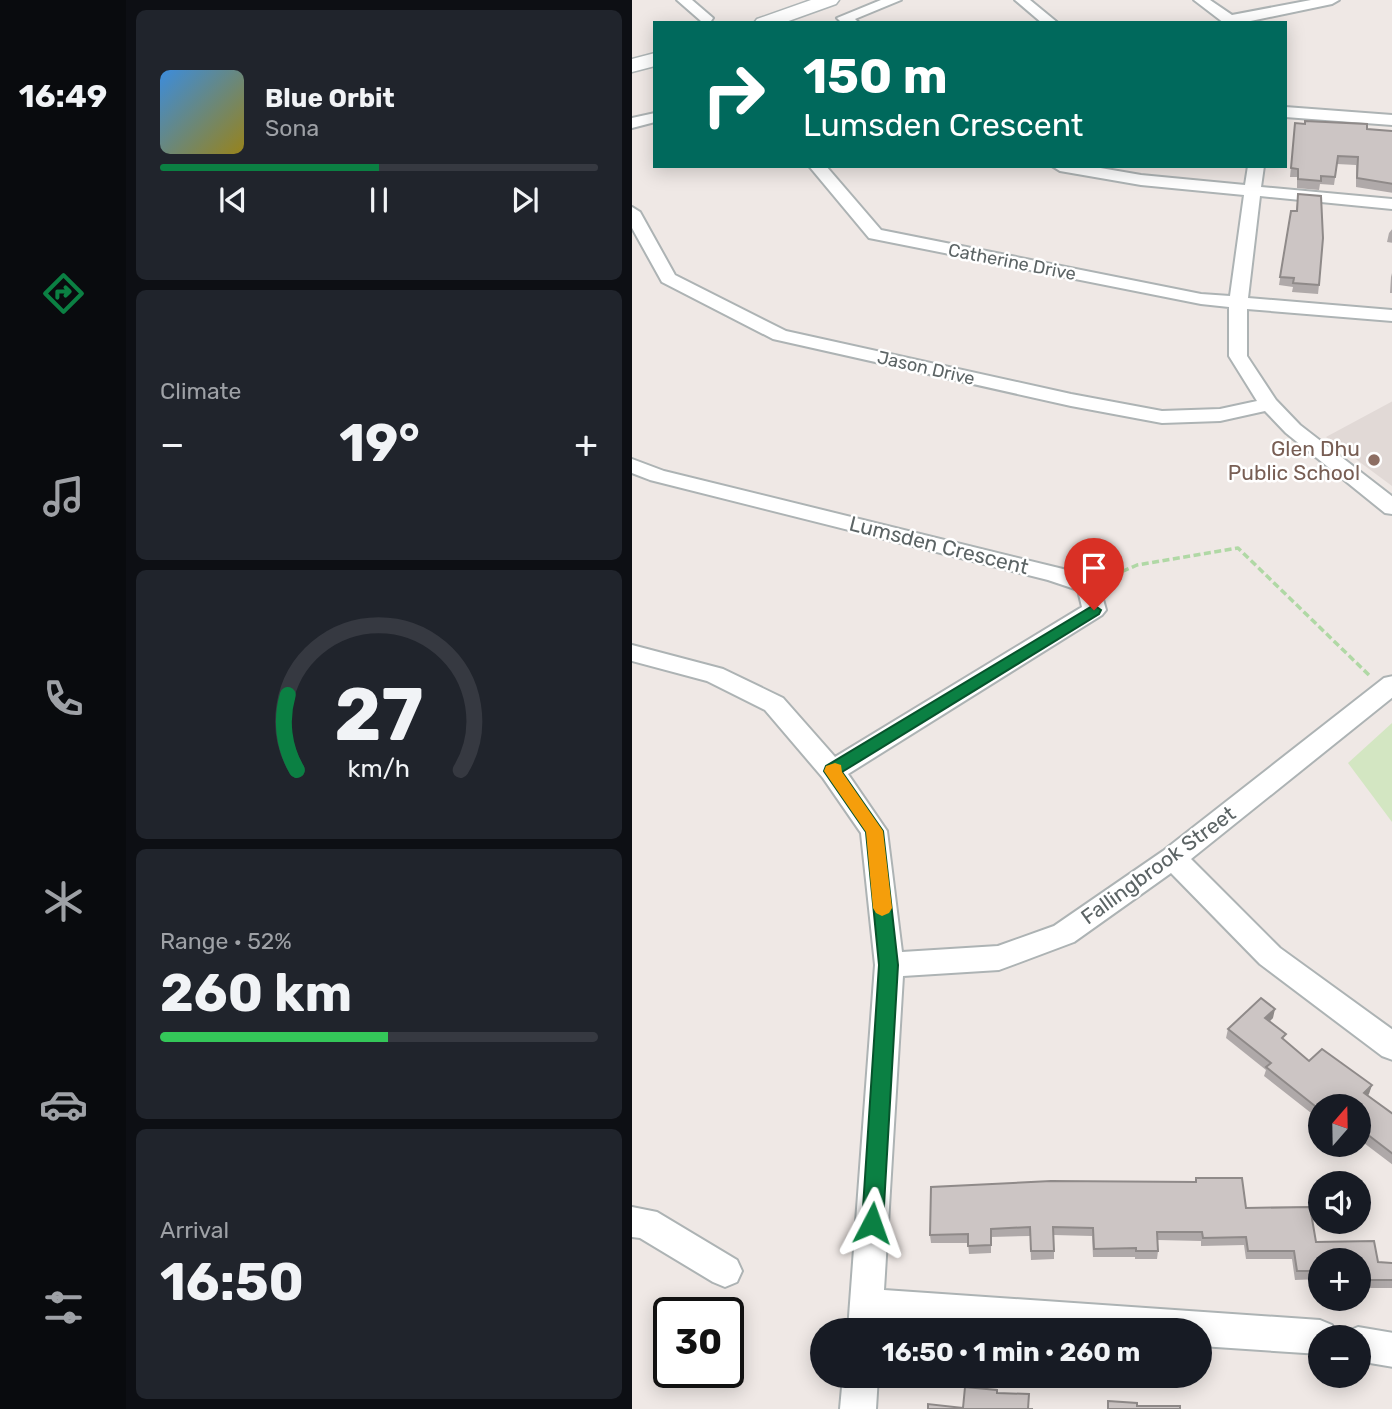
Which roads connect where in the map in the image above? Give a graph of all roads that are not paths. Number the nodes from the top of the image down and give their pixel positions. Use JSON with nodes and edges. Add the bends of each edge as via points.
{"nodes":[{"id":1,"x":684,"y":0,"type":"edge"},
{"id":2,"x":829,"y":0,"type":"edge"},
{"id":3,"x":894,"y":0,"type":"edge"},
{"id":4,"x":1022,"y":0,"type":"edge"},
{"id":5,"x":1201,"y":0,"type":"edge"},
{"id":6,"x":1332,"y":0,"type":"edge"},
{"id":7,"x":706,"y":18,"type":"dead end"},
{"id":8,"x":770,"y":21,"type":"edge"},
{"id":9,"x":849,"y":21,"type":"edge"},
{"id":10,"x":1048,"y":21,"type":"edge"},
{"id":11,"x":1232,"y":21,"type":"edge"},
{"id":12,"x":653,"y":60,"type":"edge"},
{"id":13,"x":632,"y":66,"type":"edge"},
{"id":14,"x":1287,"y":111,"type":"edge"},
{"id":15,"x":653,"y":118,"type":"edge"},
{"id":16,"x":1392,"y":120,"type":"edge"},
{"id":17,"x":632,"y":123,"type":"edge"},
{"id":18,"x":819,"y":168,"type":"edge"},
{"id":19,"x":1072,"y":168,"type":"edge"},
{"id":20,"x":1256,"y":168,"type":"edge"},
{"id":21,"x":1254,"y":190,"type":"junction"},
{"id":22,"x":1392,"y":204,"type":"edge"},
{"id":23,"x":632,"y":212,"type":"edge"},
{"id":24,"x":1238,"y":304,"type":"junction"},
{"id":25,"x":1392,"y":316,"type":"edge"},
{"id":26,"x":1269,"y":404,"type":"junction"},
{"id":27,"x":632,"y":465,"type":"edge"},
{"id":28,"x":1392,"y":508,"type":"edge"},
{"id":29,"x":632,"y":653,"type":"edge"},
{"id":30,"x":1388,"y":687,"type":"edge"},
{"id":31,"x":832,"y":771,"type":"junction"},
{"id":32,"x":1173,"y":858,"type":"junction"},
{"id":33,"x":889,"y":965,"type":"junction"},
{"id":34,"x":1392,"y":1047,"type":"edge"},
{"id":35,"x":632,"y":1222,"type":"edge"},
{"id":36,"x":725,"y":1271,"type":"dead end"},
{"id":37,"x":866,"y":1318,"type":"edge"},
{"id":38,"x":1212,"y":1331,"type":"edge"},
{"id":39,"x":1308,"y":1335,"type":"edge"},
{"id":40,"x":1371,"y":1346,"type":"edge"},
{"id":41,"x":1392,"y":1350,"type":"edge"},
{"id":42,"x":860,"y":1388,"type":"edge"},
{"id":43,"x":858,"y":1409,"type":"edge"}],
"edges":[{"from":1,"to":7,"type":"street"},
{"from":2,"to":8,"type":"street"},
{"from":3,"to":9,"type":"street","via":[[844,18]]},
{"from":4,"to":10,"type":"street"},
{"from":5,"to":11,"type":"street"},
{"from":6,"to":11,"type":"street"},
{"from":12,"to":13,"type":"street"},
{"from":14,"to":16,"type":"street"},
{"from":15,"to":17,"type":"street"},
{"from":18,"to":24,"type":"street","name":"Catherine Drive","via":[[875,234]]},
{"from":19,"to":21,"type":"street","via":[[1141,180]]},
{"from":20,"to":21,"type":"street"},
{"from":21,"to":22,"type":"street"},
{"from":21,"to":24,"type":"street"},
{"from":23,"to":26,"type":"street","name":"Jason Drive","via":[[668,278],[780,335],[1162,417],[1221,415]]},
{"from":24,"to":25,"type":"street","name":"Catherine Drive"},
{"from":24,"to":26,"type":"street","via":[[1238,356]]},
{"from":26,"to":28,"type":"street","via":[[1293,429]]},
{"from":27,"to":31,"type":"street","name":"Lumsden Crescent","via":[[1088,586],[1094,610]]},
{"from":29,"to":31,"type":"street","via":[[715,675],[774,704]]},
{"from":30,"to":32,"type":"street","name":"Fallingbrook Street"},
{"from":31,"to":33,"type":"street","via":[[874,831]]},
{"from":32,"to":33,"type":"street","name":"Fallingbrook Street","via":[[1064,934],[999,958]]},
{"from":32,"to":34,"type":"street","via":[[1270,956]]},
{"from":33,"to":37,"type":"street"},
{"from":35,"to":36,"type":"street","via":[[645,1223]]},
{"from":38,"to":39,"type":"street"},
{"from":40,"to":41,"type":"street"},
{"from":42,"to":43,"type":"street"}]}
